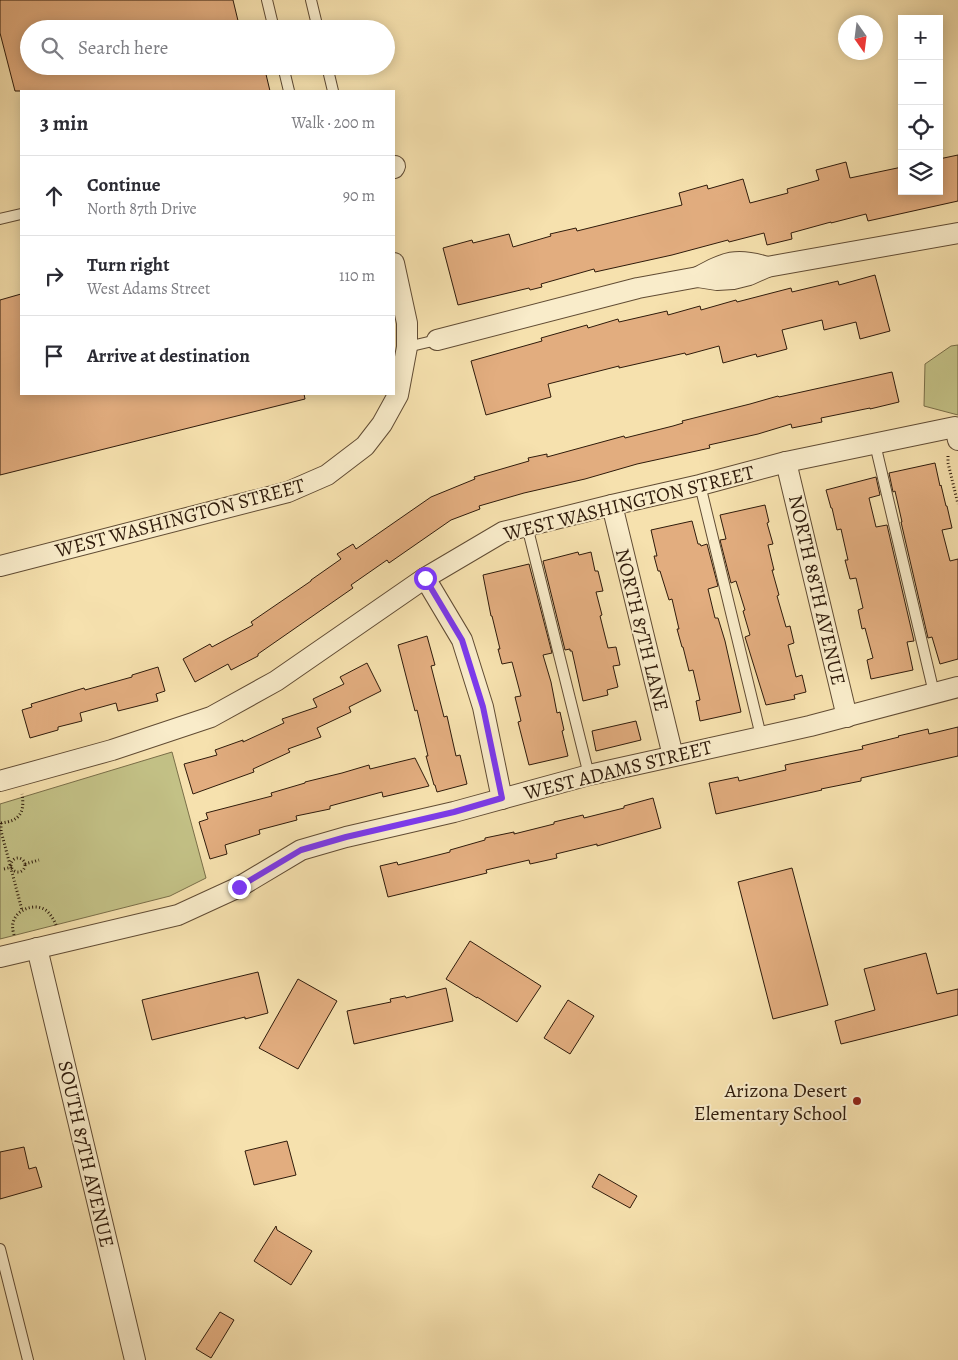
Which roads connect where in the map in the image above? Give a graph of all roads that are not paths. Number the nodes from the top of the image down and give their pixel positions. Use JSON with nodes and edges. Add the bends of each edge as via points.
{"nodes":[{"id":1,"x":266,"y":0,"type":"edge"},
{"id":2,"x":311,"y":0,"type":"edge"},
{"id":3,"x":272,"y":20,"type":"edge"},
{"id":4,"x":316,"y":20,"type":"edge"},
{"id":5,"x":285,"y":75,"type":"edge"},
{"id":6,"x":329,"y":75,"type":"edge"},
{"id":7,"x":289,"y":90,"type":"edge"},
{"id":8,"x":333,"y":90,"type":"edge"},
{"id":9,"x":20,"y":214,"type":"edge"},
{"id":10,"x":0,"y":219,"type":"edge"},
{"id":11,"x":958,"y":233,"type":"edge"},
{"id":12,"x":395,"y":268,"type":"edge"},
{"id":13,"x":436,"y":340,"type":"joint"},
{"id":14,"x":407,"y":347,"type":"junction"},
{"id":15,"x":954,"y":440,"type":"edge"},
{"id":16,"x":875,"y":444,"type":"junction"},
{"id":17,"x":786,"y":462,"type":"junction"},
{"id":18,"x":700,"y":485,"type":"junction"},
{"id":19,"x":612,"y":505,"type":"junction"},
{"id":20,"x":527,"y":526,"type":"junction"},
{"id":21,"x":0,"y":566,"type":"edge"},
{"id":22,"x":425,"y":578,"type":"junction"},
{"id":23,"x":958,"y":687,"type":"edge"},
{"id":24,"x":934,"y":693,"type":"junction"},
{"id":25,"x":847,"y":717,"type":"junction"},
{"id":26,"x":761,"y":736,"type":"junction"},
{"id":27,"x":673,"y":756,"type":"junction"},
{"id":28,"x":589,"y":775,"type":"junction"},
{"id":29,"x":9,"y":778,"type":"edge"},
{"id":30,"x":502,"y":798,"type":"junction"},
{"id":31,"x":19,"y":952,"type":"edge"},
{"id":32,"x":0,"y":1249,"type":"edge"},
{"id":33,"x":28,"y":1360,"type":"edge"},
{"id":34,"x":135,"y":1360,"type":"edge"}],
"edges":[{"from":1,"to":3,"type":"lane"},
{"from":2,"to":4,"type":"lane"},
{"from":5,"to":7,"type":"lane"},
{"from":6,"to":8,"type":"lane"},
{"from":9,"to":10,"type":"lane"},
{"from":11,"to":13,"type":"street","via":[[767,267],[733,279],[698,277],[638,288]]},
{"from":12,"to":14,"type":"street","name":"WEST WASHINGTON STREET","via":[[407,323]]},
{"from":13,"to":14,"type":"lane"},
{"from":14,"to":21,"type":"street","name":"WEST WASHINGTON STREET","via":[[398,395],[382,424],[366,446],[327,475],[288,492]]},
{"from":15,"to":16,"type":"street","name":"WEST WASHINGTON STREET"},
{"from":16,"to":17,"type":"street","name":"WEST WASHINGTON STREET"},
{"from":16,"to":24,"type":"lane"},
{"from":17,"to":18,"type":"street","name":"WEST WASHINGTON STREET"},
{"from":17,"to":25,"type":"street","name":"NORTH 88TH AVENUE"},
{"from":18,"to":19,"type":"street","name":"WEST WASHINGTON STREET"},
{"from":18,"to":26,"type":"lane"},
{"from":19,"to":20,"type":"street","name":"WEST WASHINGTON STREET"},
{"from":19,"to":27,"type":"street","name":"NORTH 87TH LANE"},
{"from":20,"to":22,"type":"street","name":"WEST WASHINGTON STREET","via":[[504,532]]},
{"from":20,"to":28,"type":"lane"},
{"from":22,"to":29,"type":"street","name":"WEST WASHINGTON STREET","via":[[276,681],[211,717],[112,750]]},
{"from":22,"to":30,"type":"street","via":[[462,640],[483,707]]},
{"from":23,"to":24,"type":"street","name":"WEST ADAMS STREET"},
{"from":24,"to":25,"type":"street","name":"WEST ADAMS STREET"},
{"from":25,"to":26,"type":"street","name":"WEST ADAMS STREET"},
{"from":26,"to":27,"type":"street","name":"WEST ADAMS STREET"},
{"from":27,"to":28,"type":"street","name":"WEST ADAMS STREET"},
{"from":28,"to":30,"type":"street","name":"WEST ADAMS STREET"},
{"from":30,"to":31,"type":"street","name":"WEST ADAMS STREET","via":[[301,850],[239,887],[178,915]]},
{"from":31,"to":34,"type":"street","name":"SOUTH 87TH AVENUE"},
{"from":32,"to":33,"type":"lane"}]}
